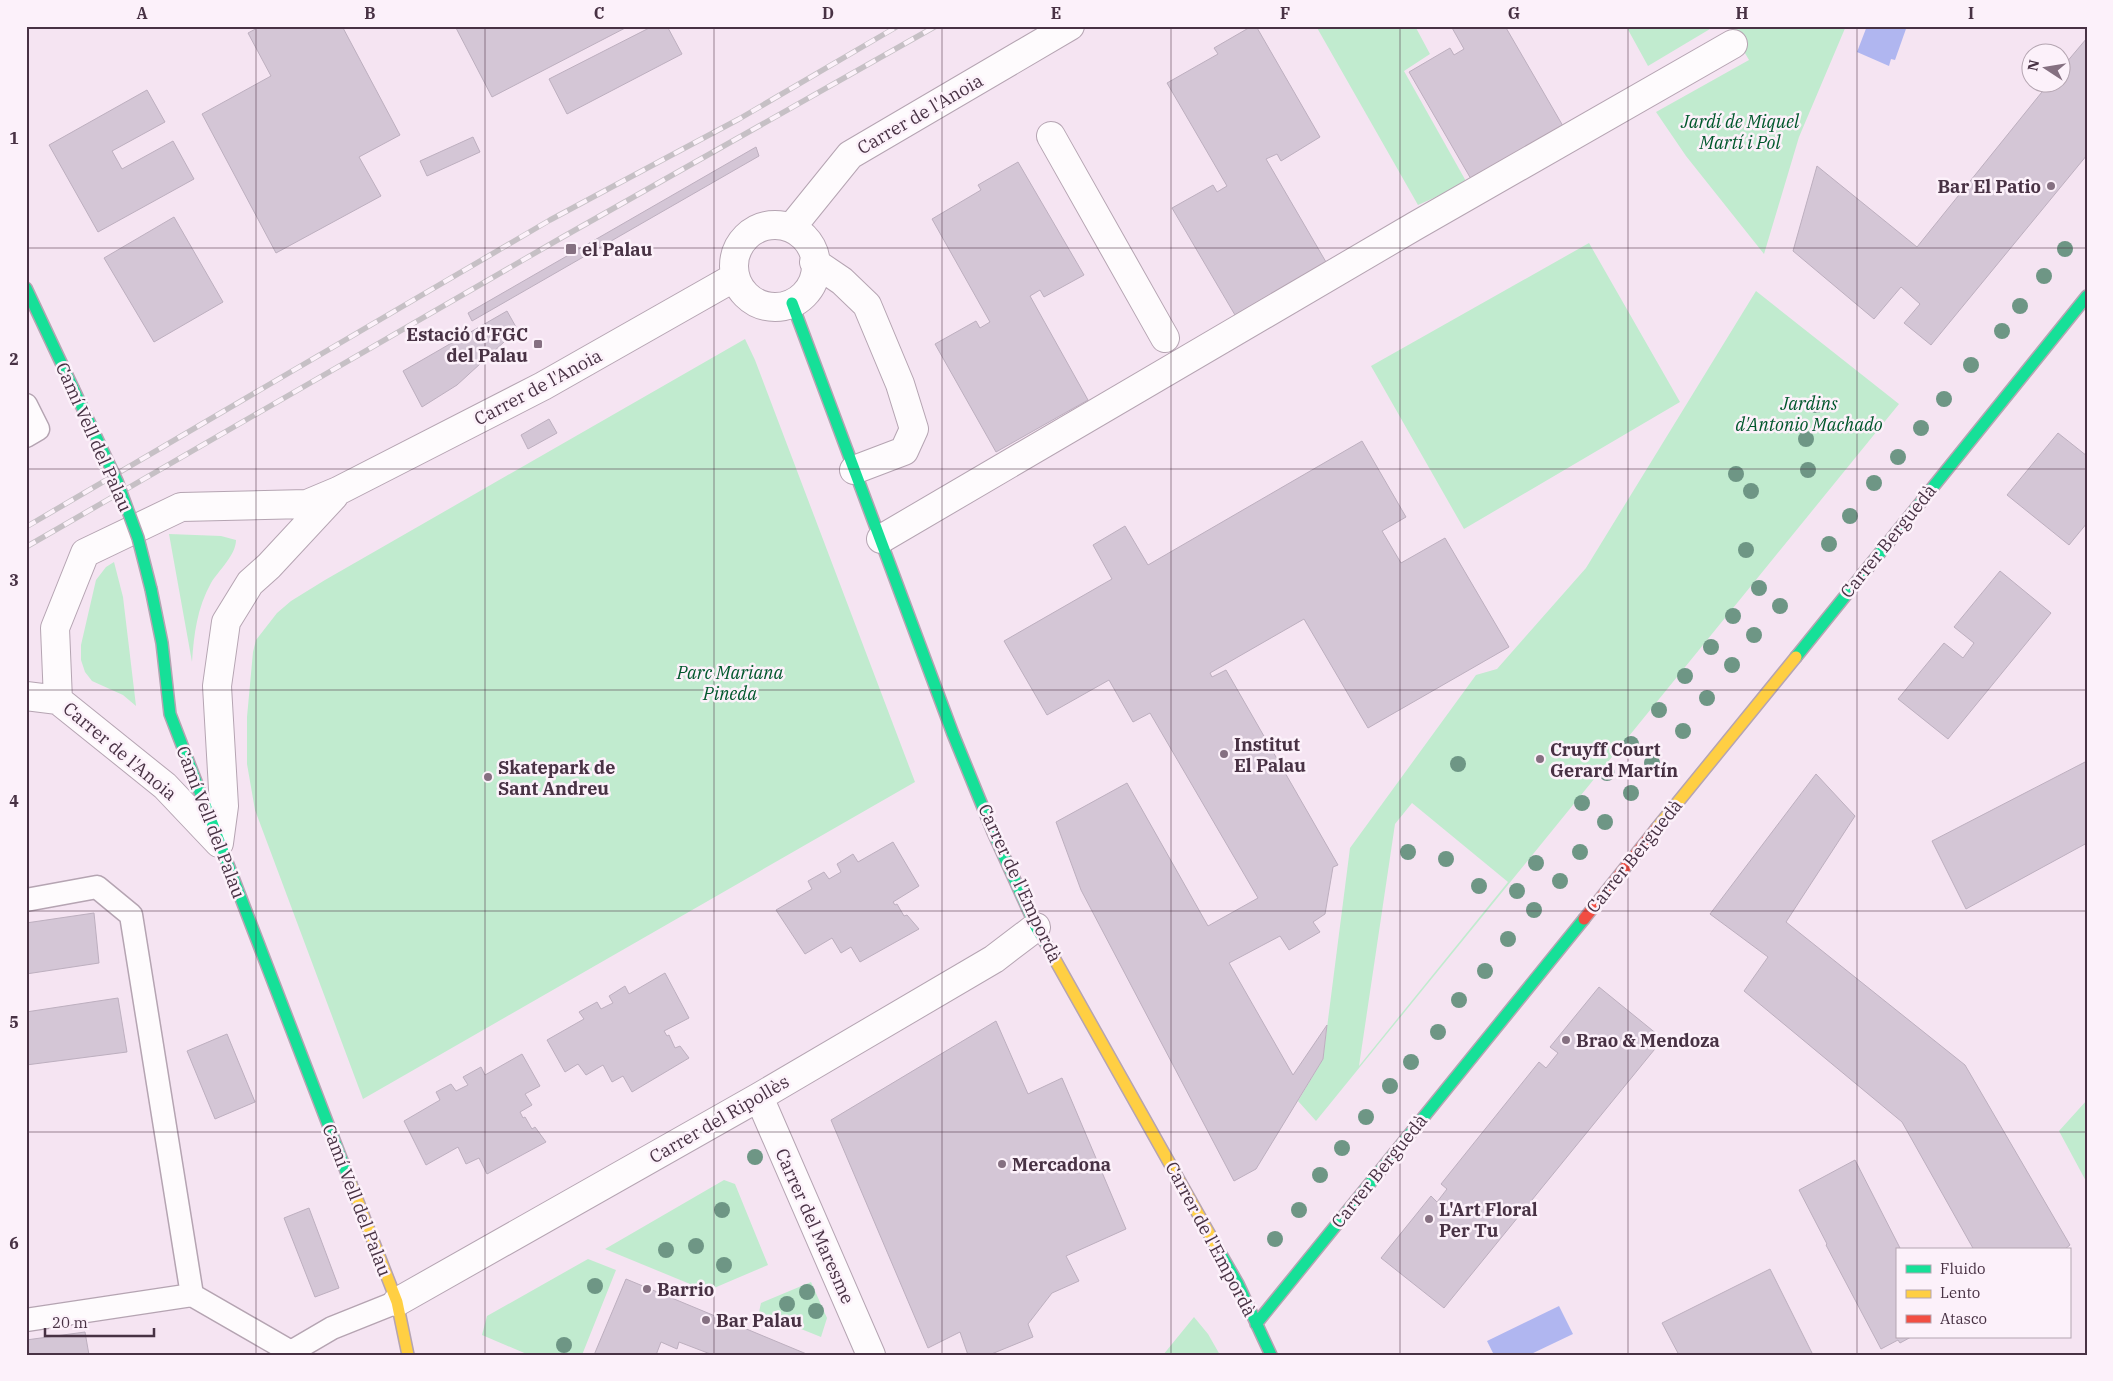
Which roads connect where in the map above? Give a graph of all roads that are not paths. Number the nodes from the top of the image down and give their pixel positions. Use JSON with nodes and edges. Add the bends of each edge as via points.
{"nodes":[{"id":1,"x":1070,"y":26,"type":"edge"},
{"id":2,"x":1733,"y":44,"type":"dead end"},
{"id":3,"x":1051,"y":136,"type":"dead end"},
{"id":4,"x":791,"y":228,"type":"junction"},
{"id":5,"x":814,"y":262,"type":"junction"},
{"id":6,"x":735,"y":277,"type":"junction"},
{"id":7,"x":26,"y":288,"type":"edge"},
{"id":8,"x":2087,"y":296,"type":"edge"},
{"id":9,"x":792,"y":303,"type":"junction"},
{"id":10,"x":1165,"y":338,"type":"dead end"},
{"id":11,"x":26,"y":405,"type":"edge"},
{"id":12,"x":26,"y":436,"type":"edge"},
{"id":13,"x":854,"y":470,"type":"junction"},
{"id":14,"x":338,"y":491,"type":"junction"},
{"id":15,"x":880,"y":539,"type":"junction"},
{"id":16,"x":26,"y":696,"type":"edge"},
{"id":17,"x":58,"y":700,"type":"junction"},
{"id":18,"x":219,"y":843,"type":"junction"},
{"id":19,"x":26,"y":900,"type":"edge"},
{"id":20,"x":1036,"y":927,"type":"junction"},
{"id":21,"x":759,"y":1097,"type":"junction"},
{"id":22,"x":192,"y":1294,"type":"junction"},
{"id":23,"x":397,"y":1302,"type":"junction"},
{"id":24,"x":26,"y":1320,"type":"edge"},
{"id":25,"x":1256,"y":1324,"type":"junction"},
{"id":26,"x":292,"y":1353,"type":"edge"},
{"id":27,"x":408,"y":1355,"type":"edge"},
{"id":28,"x":871,"y":1355,"type":"edge"},
{"id":29,"x":1270,"y":1355,"type":"edge"}],
"edges":[{"from":1,"to":4,"type":"street","name":"Carrer de l'Anoia","via":[[850,155]]},
{"from":2,"to":15,"type":"street"},
{"from":3,"to":10,"type":"street"},
{"from":4,"to":5,"type":"street","via":[[802,235],[814,254]]},
{"from":4,"to":6,"type":"street","via":[[768,225],[750,233],[737,250]]},
{"from":5,"to":9,"type":"street","via":[[812,284],[802,297]]},
{"from":5,"to":13,"type":"street","via":[[842,281],[867,305],[900,384],[914,429],[904,451]]},
{"from":6,"to":9,"type":"street","via":[[742,291],[753,301],[765,306]]},
{"from":6,"to":14,"type":"street","name":"Carrer de l'Anoia","via":[[543,386]]},
{"from":7,"to":18,"type":"street","name":"Camí Vell del Palau","bridge":true,"via":[[117,481],[138,538],[162,643],[170,714]]},
{"from":8,"to":25,"type":"street","name":"Carrer Berguedà"},
{"from":9,"to":13,"type":"street","name":"Carrer de l'Empordà"},
{"from":11,"to":12,"type":"lane","via":[[38,429]]},
{"from":13,"to":15,"type":"street","name":"Carrer de l'Empordà"},
{"from":14,"to":17,"type":"street","name":"Carrer de l'Anoia","via":[[307,504],[181,507],[85,553],[55,628]]},
{"from":14,"to":18,"type":"street","name":"Carrer de l'Anoia","via":[[250,583],[226,622],[217,686],[224,806]]},
{"from":15,"to":20,"type":"street","name":"Carrer de l'Empordà","via":[[953,734]]},
{"from":16,"to":17,"type":"street","name":"Carrer de l'Anoia"},
{"from":17,"to":18,"type":"street","name":"Carrer de l'Anoia","via":[[165,786]]},
{"from":18,"to":23,"type":"street","name":"Camí Vell del Palau"},
{"from":19,"to":22,"type":"lane","via":[[97,887],[131,915]]},
{"from":20,"to":21,"type":"street","name":"Carrer del Ripollès","via":[[994,959]]},
{"from":20,"to":25,"type":"street","name":"Carrer de l'Empordà","via":[[1219,1251]]},
{"from":21,"to":23,"type":"street","name":"Carrer del Ripollès"},
{"from":21,"to":28,"type":"street","name":"Carrer del Maresme"},
{"from":22,"to":24,"type":"lane"},
{"from":22,"to":26,"type":"lane"},
{"from":23,"to":26,"type":"lane","via":[[332,1328]]},
{"from":23,"to":27,"type":"street","name":"Camí Vell del Palau"},
{"from":25,"to":29,"type":"street","name":"Carrer de l'Empordà"}]}
